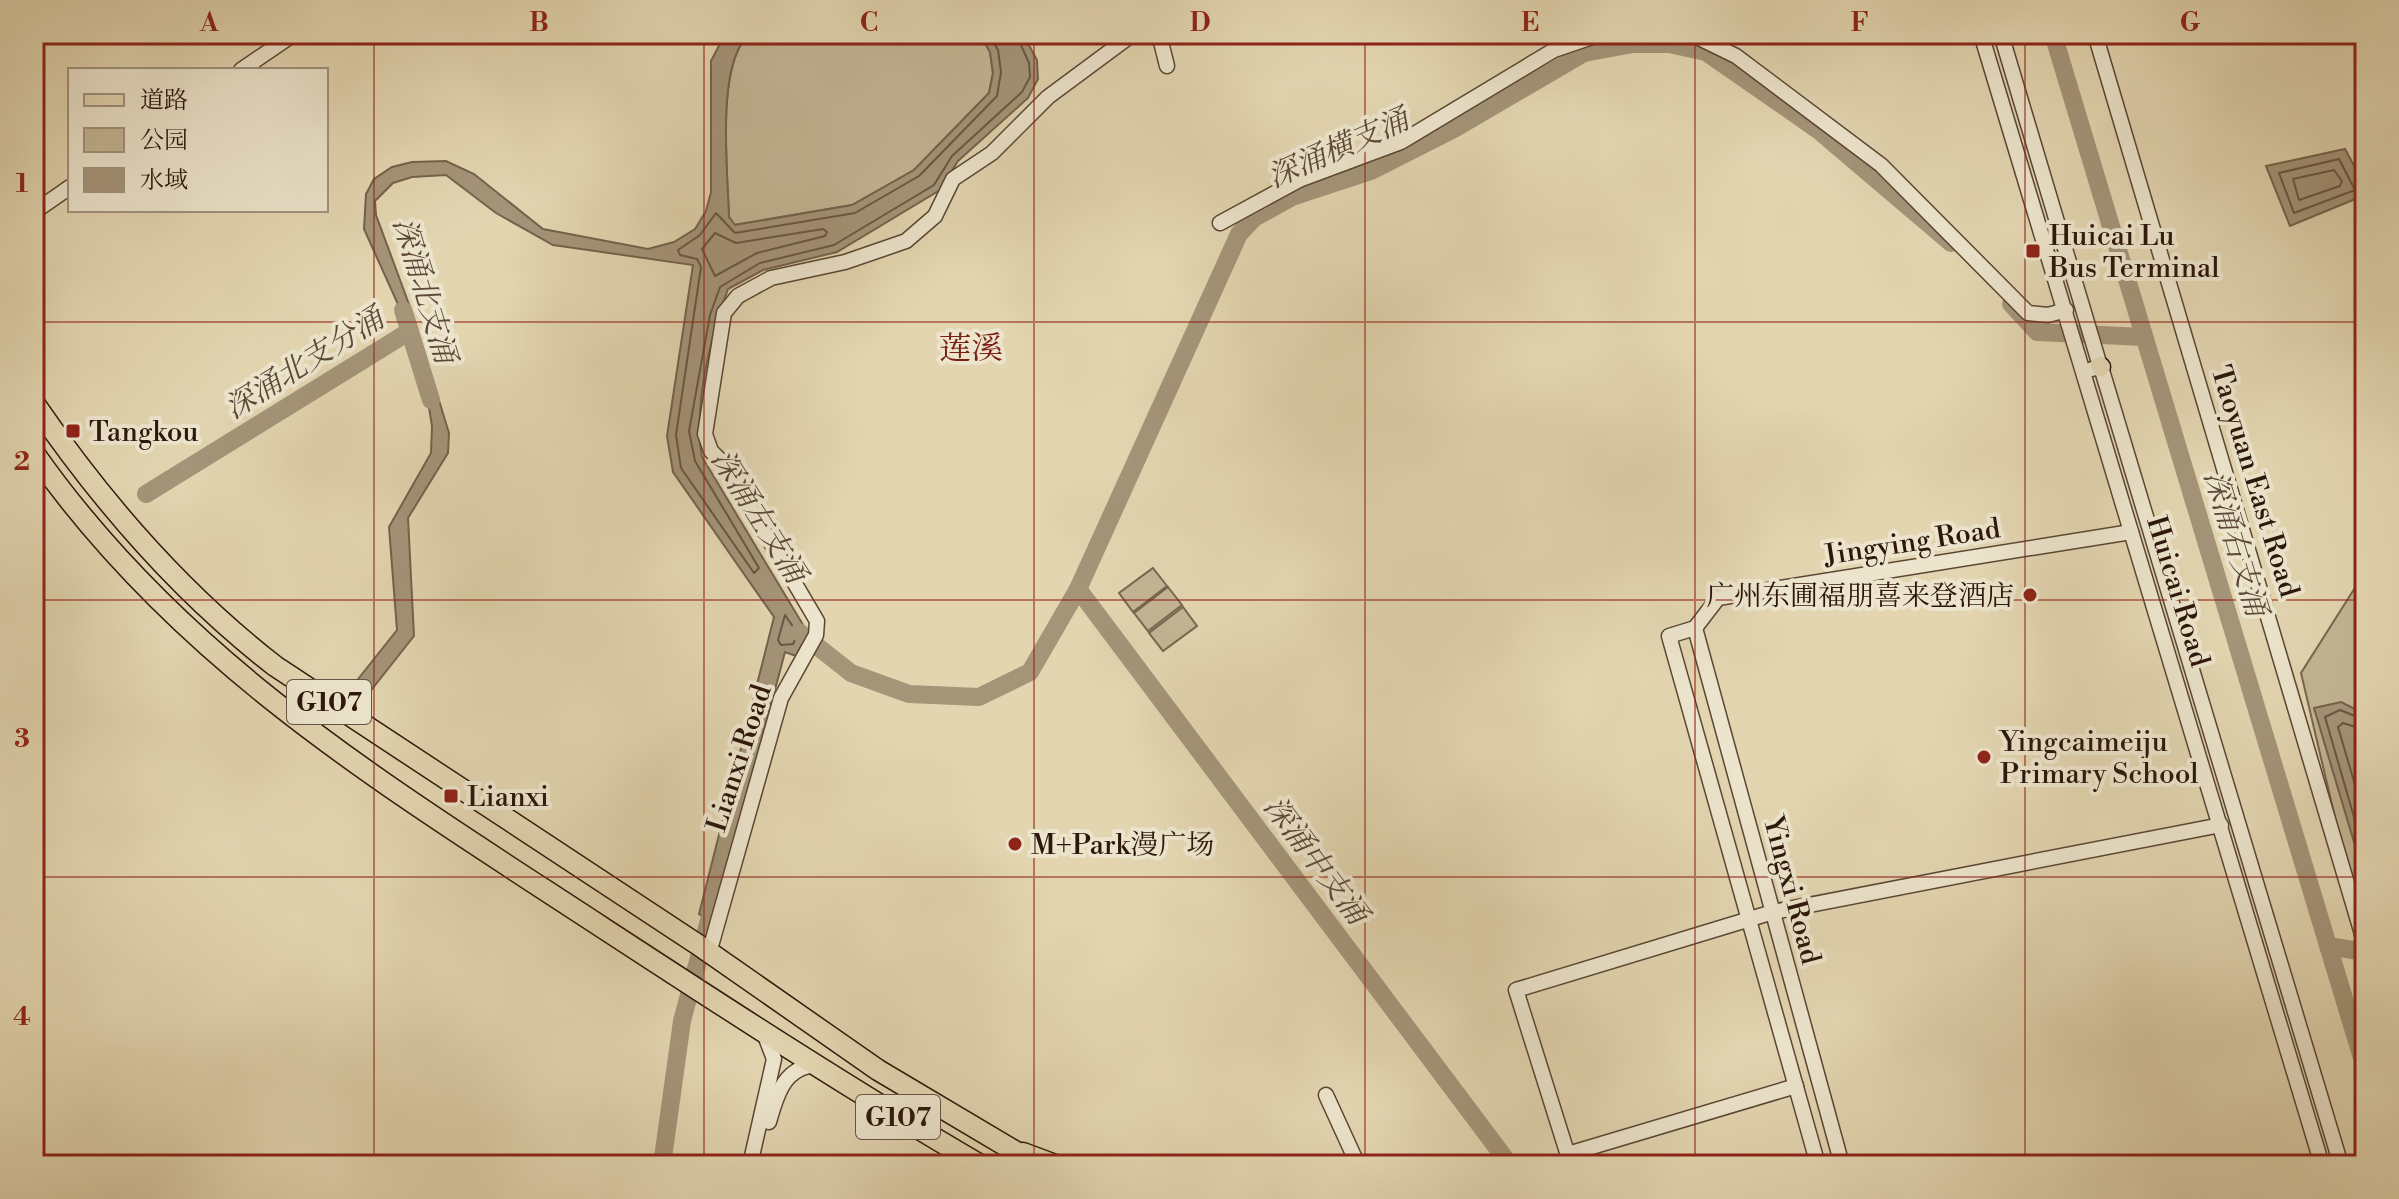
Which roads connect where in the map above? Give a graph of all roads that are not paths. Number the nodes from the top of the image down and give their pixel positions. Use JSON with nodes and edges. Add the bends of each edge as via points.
{"nodes":[{"id":1,"x":294,"y":34,"type":"edge"},
{"id":2,"x":1133,"y":34,"type":"edge"},
{"id":3,"x":1159,"y":34,"type":"edge"},
{"id":4,"x":1601,"y":34,"type":"edge"},
{"id":5,"x":1691,"y":34,"type":"edge"},
{"id":6,"x":1981,"y":34,"type":"edge"},
{"id":7,"x":2001,"y":34,"type":"edge"},
{"id":8,"x":2095,"y":34,"type":"edge"},
{"id":9,"x":1167,"y":66,"type":"dead end"},
{"id":10,"x":244,"y":68,"type":"edge"},
{"id":11,"x":68,"y":188,"type":"edge"},
{"id":12,"x":34,"y":212,"type":"edge"},
{"id":13,"x":1220,"y":223,"type":"dead end"},
{"id":14,"x":2067,"y":315,"type":"junction"},
{"id":15,"x":2092,"y":366,"type":"junction"},
{"id":16,"x":2109,"y":393,"type":"junction"},
{"id":17,"x":2092,"y":398,"type":"junction"},
{"id":18,"x":34,"y":403,"type":"edge"},
{"id":19,"x":34,"y":453,"type":"edge"},
{"id":20,"x":2131,"y":532,"type":"junction"},
{"id":21,"x":1695,"y":628,"type":"junction"},
{"id":22,"x":2221,"y":825,"type":"junction"},
{"id":23,"x":2263,"y":904,"type":"junction"},
{"id":24,"x":2247,"y":908,"type":"junction"},
{"id":25,"x":1773,"y":912,"type":"junction"},
{"id":26,"x":1748,"y":919,"type":"junction"},
{"id":27,"x":2272,"y":933,"type":"junction"},
{"id":28,"x":2256,"y":938,"type":"junction"},
{"id":29,"x":2365,"y":942,"type":"edge"},
{"id":30,"x":706,"y":950,"type":"junction"},
{"id":31,"x":761,"y":1029,"type":"junction"},
{"id":32,"x":818,"y":1065,"type":"junction"},
{"id":33,"x":1796,"y":1086,"type":"junction"},
{"id":34,"x":1326,"y":1095,"type":"dead end"},
{"id":35,"x":995,"y":1141,"type":"junction"},
{"id":36,"x":1569,"y":1160,"type":"edge"},
{"id":37,"x":750,"y":1165,"type":"edge"},
{"id":38,"x":760,"y":1165,"type":"edge"},
{"id":39,"x":980,"y":1165,"type":"edge"},
{"id":40,"x":1038,"y":1165,"type":"edge"},
{"id":41,"x":1058,"y":1165,"type":"edge"},
{"id":42,"x":1358,"y":1165,"type":"edge"},
{"id":43,"x":1818,"y":1165,"type":"edge"},
{"id":44,"x":1842,"y":1165,"type":"edge"},
{"id":45,"x":2322,"y":1165,"type":"edge"},
{"id":46,"x":2341,"y":1165,"type":"edge"}],
"edges":[{"from":1,"to":10,"type":"street"},
{"from":2,"to":30,"type":"street","name":"Lianxi Road","via":[[1048,97],[992,153],[953,179],[935,216],[906,241],[845,262],[771,278],[744,291],[724,313],[705,434],[817,621],[816,635],[781,698]]},
{"from":3,"to":9,"type":"street"},
{"from":4,"to":13,"type":"street","via":[[1554,50],[1401,142],[1299,180]]},
{"from":5,"to":14,"type":"street","via":[[1736,56],[1881,165],[2028,313]]},
{"from":6,"to":14,"type":"street","name":"Huicai Road"},
{"from":7,"to":15,"type":"street","name":"Huicai Road","via":[[2082,307]]},
{"from":8,"to":29,"type":"street","name":"Taoyuan East Road"},
{"from":11,"to":12,"type":"street"},
{"from":14,"to":15,"type":"street","name":"Huicai Road"},
{"from":15,"to":16,"type":"street","name":"Huicai Road"},
{"from":15,"to":17,"type":"street","name":"Huicai Road"},
{"from":16,"to":17,"type":"street"},
{"from":16,"to":23,"type":"street","name":"Huicai Road"},
{"from":17,"to":20,"type":"street","name":"Huicai Road"},
{"from":18,"to":30,"type":"highway","number":"G107","via":[[140,539],[260,654]]},
{"from":19,"to":31,"type":"highway","number":"G107","via":[[130,570],[267,699],[362,770]]},
{"from":20,"to":21,"type":"street","name":"Jingying Road","via":[[1718,598]]},
{"from":20,"to":22,"type":"street","name":"Huicai Road"},
{"from":21,"to":25,"type":"street","name":"Yingxi Road"},
{"from":21,"to":26,"type":"street","name":"Yingxi Road","via":[[1669,636]]},
{"from":22,"to":24,"type":"street","name":"Huicai Road"},
{"from":22,"to":25,"type":"street"},
{"from":23,"to":24,"type":"street"},
{"from":23,"to":27,"type":"street","name":"Huicai Road"},
{"from":24,"to":28,"type":"street","name":"Huicai Road"},
{"from":25,"to":26,"type":"street"},
{"from":25,"to":44,"type":"street","name":"Yingxi Road"},
{"from":26,"to":33,"type":"street","name":"Yingxi Road"},
{"from":26,"to":36,"type":"street","via":[[1516,990]]},
{"from":27,"to":28,"type":"street"},
{"from":27,"to":46,"type":"street","name":"Huicai Road"},
{"from":28,"to":45,"type":"street","name":"Huicai Road"},
{"from":30,"to":35,"type":"highway","number":"G107","via":[[878,1070]]},
{"from":31,"to":32,"type":"highway","number":"G107"},
{"from":31,"to":37,"type":"street","via":[[774,1059]]},
{"from":32,"to":38,"type":"street","via":[[799,1068],[781,1087]]},
{"from":32,"to":39,"type":"highway","number":"G107"},
{"from":33,"to":36,"type":"street"},
{"from":33,"to":43,"type":"street","name":"Yingxi Road"},
{"from":34,"to":42,"type":"street"},
{"from":35,"to":40,"type":"highway","number":"G107"},
{"from":35,"to":41,"type":"main road"}]}
